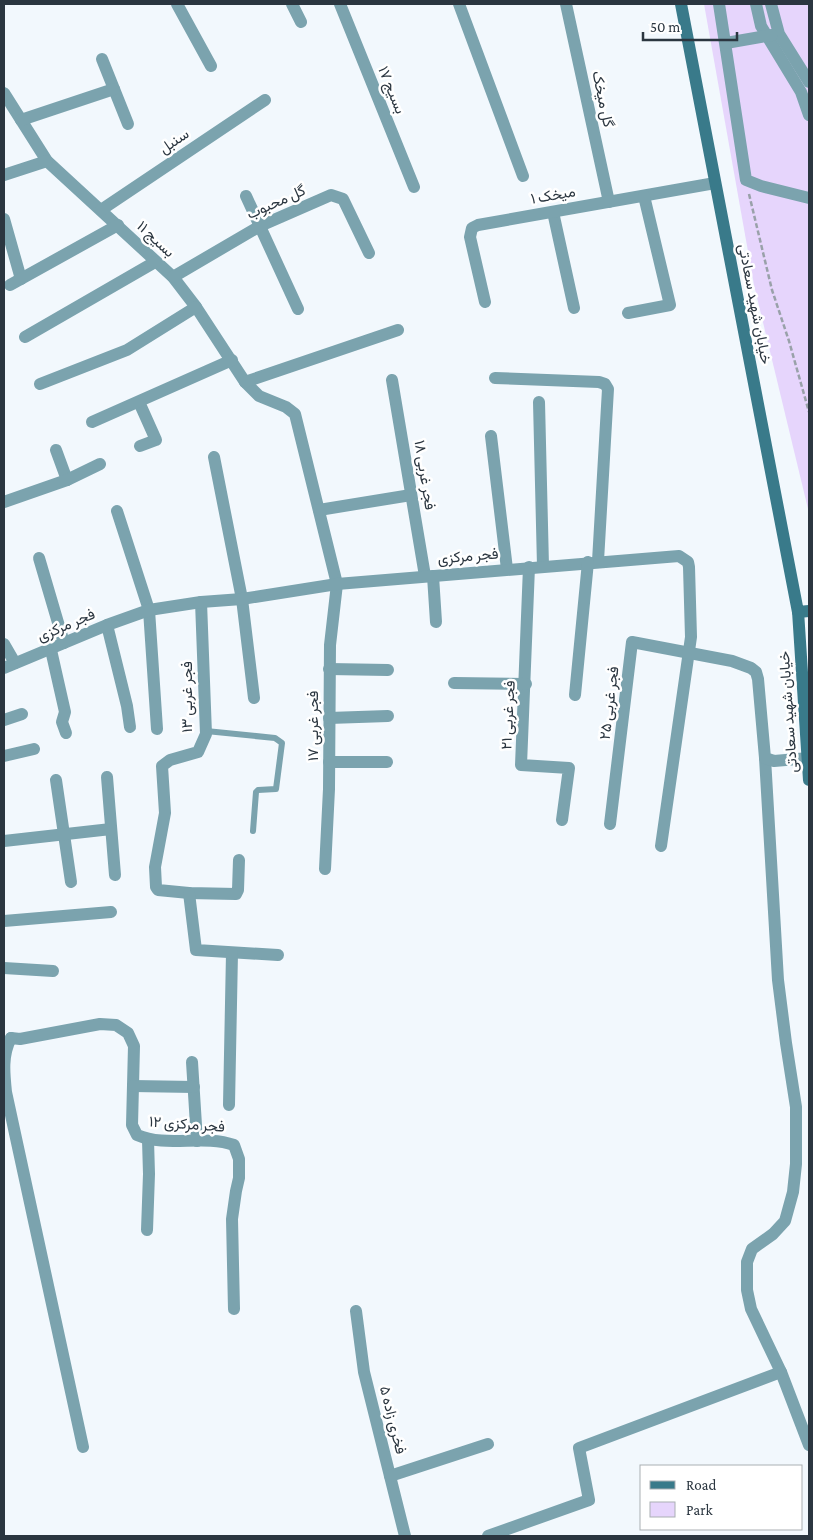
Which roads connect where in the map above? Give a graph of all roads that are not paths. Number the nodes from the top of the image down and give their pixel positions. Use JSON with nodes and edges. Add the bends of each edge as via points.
{"nodes":[{"id":1,"x":177,"y":4,"type":"edge"},
{"id":2,"x":292,"y":4,"type":"edge"},
{"id":3,"x":340,"y":4,"type":"edge"},
{"id":4,"x":458,"y":4,"type":"edge"},
{"id":5,"x":566,"y":4,"type":"edge"},
{"id":6,"x":681,"y":4,"type":"edge"},
{"id":7,"x":719,"y":4,"type":"edge"},
{"id":8,"x":756,"y":4,"type":"edge"},
{"id":9,"x":770,"y":4,"type":"edge"},
{"id":10,"x":301,"y":22,"type":"dead end"},
{"id":11,"x":780,"y":34,"type":"junction"},
{"id":12,"x":766,"y":36,"type":"junction"},
{"id":13,"x":726,"y":43,"type":"junction"},
{"id":14,"x":102,"y":59,"type":"dead end"},
{"id":15,"x":211,"y":66,"type":"dead end"},
{"id":16,"x":809,"y":82,"type":"edge"},
{"id":17,"x":114,"y":89,"type":"junction"},
{"id":18,"x":4,"y":92,"type":"edge"},
{"id":19,"x":265,"y":100,"type":"dead end"},
{"id":20,"x":809,"y":115,"type":"edge"},
{"id":21,"x":21,"y":120,"type":"junction"},
{"id":22,"x":128,"y":124,"type":"dead end"},
{"id":23,"x":47,"y":161,"type":"junction"},
{"id":24,"x":4,"y":175,"type":"edge"},
{"id":25,"x":523,"y":176,"type":"dead end"},
{"id":26,"x":715,"y":183,"type":"junction"},
{"id":27,"x":414,"y":188,"type":"dead end"},
{"id":28,"x":246,"y":196,"type":"dead end"},
{"id":29,"x":644,"y":196,"type":"junction"},
{"id":30,"x":809,"y":198,"type":"edge"},
{"id":31,"x":610,"y":202,"type":"junction"},
{"id":32,"x":101,"y":210,"type":"junction"},
{"id":33,"x":553,"y":212,"type":"junction"},
{"id":34,"x":4,"y":220,"type":"edge"},
{"id":35,"x":118,"y":225,"type":"junction"},
{"id":36,"x":260,"y":226,"type":"junction"},
{"id":37,"x":369,"y":253,"type":"dead end"},
{"id":38,"x":155,"y":262,"type":"junction"},
{"id":39,"x":173,"y":277,"type":"junction"},
{"id":40,"x":21,"y":278,"type":"junction"},
{"id":41,"x":10,"y":285,"type":"dead end"},
{"id":42,"x":486,"y":302,"type":"dead end"},
{"id":43,"x":196,"y":307,"type":"junction"},
{"id":44,"x":574,"y":308,"type":"dead end"},
{"id":45,"x":298,"y":309,"type":"dead end"},
{"id":46,"x":628,"y":313,"type":"dead end"},
{"id":47,"x":398,"y":330,"type":"dead end"},
{"id":48,"x":25,"y":337,"type":"dead end"},
{"id":49,"x":232,"y":360,"type":"junction"},
{"id":50,"x":495,"y":378,"type":"dead end"},
{"id":51,"x":392,"y":380,"type":"dead end"},
{"id":52,"x":245,"y":382,"type":"junction"},
{"id":53,"x":40,"y":384,"type":"dead end"},
{"id":54,"x":140,"y":402,"type":"junction"},
{"id":55,"x":539,"y":402,"type":"dead end"},
{"id":56,"x":92,"y":422,"type":"dead end"},
{"id":57,"x":491,"y":436,"type":"dead end"},
{"id":58,"x":140,"y":446,"type":"dead end"},
{"id":59,"x":56,"y":450,"type":"dead end"},
{"id":60,"x":214,"y":457,"type":"dead end"},
{"id":61,"x":100,"y":464,"type":"dead end"},
{"id":62,"x":67,"y":480,"type":"junction"},
{"id":63,"x":411,"y":495,"type":"junction"},
{"id":64,"x":4,"y":502,"type":"edge"},
{"id":65,"x":319,"y":510,"type":"junction"},
{"id":66,"x":117,"y":511,"type":"dead end"},
{"id":67,"x":39,"y":558,"type":"dead end"},
{"id":68,"x":593,"y":562,"type":"junction"},
{"id":69,"x":543,"y":566,"type":"junction"},
{"id":70,"x":529,"y":567,"type":"junction"},
{"id":71,"x":507,"y":569,"type":"junction"},
{"id":72,"x":429,"y":576,"type":"junction"},
{"id":73,"x":337,"y":584,"type":"junction"},
{"id":74,"x":242,"y":599,"type":"junction"},
{"id":75,"x":201,"y":602,"type":"junction"},
{"id":76,"x":149,"y":610,"type":"junction"},
{"id":77,"x":804,"y":611,"type":"edge"},
{"id":78,"x":436,"y":622,"type":"dead end"},
{"id":79,"x":107,"y":625,"type":"junction"},
{"id":80,"x":64,"y":643,"type":"junction"},
{"id":81,"x":4,"y":644,"type":"edge"},
{"id":82,"x":51,"y":650,"type":"junction"},
{"id":83,"x":689,"y":652,"type":"junction"},
{"id":84,"x":9,"y":665,"type":"edge"},
{"id":85,"x":329,"y":669,"type":"junction"},
{"id":86,"x":388,"y":670,"type":"dead end"},
{"id":87,"x":454,"y":683,"type":"dead end"},
{"id":88,"x":526,"y":684,"type":"junction"},
{"id":89,"x":575,"y":695,"type":"dead end"},
{"id":90,"x":254,"y":698,"type":"dead end"},
{"id":91,"x":22,"y":714,"type":"dead end"},
{"id":92,"x":388,"y":716,"type":"dead end"},
{"id":93,"x":329,"y":718,"type":"junction"},
{"id":94,"x":4,"y":720,"type":"edge"},
{"id":95,"x":130,"y":728,"type":"dead end"},
{"id":96,"x":157,"y":729,"type":"dead end"},
{"id":97,"x":206,"y":731,"type":"junction"},
{"id":98,"x":66,"y":733,"type":"dead end"},
{"id":99,"x":34,"y":749,"type":"dead end"},
{"id":100,"x":4,"y":756,"type":"edge"},
{"id":101,"x":808,"y":758,"type":"edge"},
{"id":102,"x":769,"y":760,"type":"junction"},
{"id":103,"x":329,"y":762,"type":"junction"},
{"id":104,"x":387,"y":762,"type":"dead end"},
{"id":105,"x":106,"y":777,"type":"dead end"},
{"id":106,"x":56,"y":780,"type":"dead end"},
{"id":107,"x":809,"y":780,"type":"edge"},
{"id":108,"x":562,"y":820,"type":"dead end"},
{"id":109,"x":610,"y":824,"type":"dead end"},
{"id":110,"x":111,"y":829,"type":"junction"},
{"id":111,"x":253,"y":831,"type":"dead end"},
{"id":112,"x":65,"y":834,"type":"junction"},
{"id":113,"x":4,"y":841,"type":"edge"},
{"id":114,"x":661,"y":846,"type":"dead end"},
{"id":115,"x":239,"y":860,"type":"dead end"},
{"id":116,"x":325,"y":869,"type":"dead end"},
{"id":117,"x":115,"y":875,"type":"dead end"},
{"id":118,"x":71,"y":882,"type":"dead end"},
{"id":119,"x":189,"y":893,"type":"junction"},
{"id":120,"x":111,"y":912,"type":"dead end"},
{"id":121,"x":4,"y":921,"type":"edge"},
{"id":122,"x":232,"y":952,"type":"junction"},
{"id":123,"x":278,"y":954,"type":"dead end"},
{"id":124,"x":4,"y":968,"type":"edge"},
{"id":125,"x":53,"y":971,"type":"dead end"},
{"id":126,"x":7,"y":1033,"type":"edge"},
{"id":127,"x":192,"y":1062,"type":"dead end"},
{"id":128,"x":132,"y":1086,"type":"junction"},
{"id":129,"x":194,"y":1087,"type":"junction"},
{"id":130,"x":229,"y":1105,"type":"dead end"},
{"id":131,"x":148,"y":1140,"type":"junction"},
{"id":132,"x":197,"y":1141,"type":"junction"},
{"id":133,"x":147,"y":1230,"type":"dead end"},
{"id":134,"x":234,"y":1309,"type":"dead end"},
{"id":135,"x":356,"y":1311,"type":"dead end"},
{"id":136,"x":781,"y":1372,"type":"junction"},
{"id":137,"x":488,"y":1444,"type":"dead end"},
{"id":138,"x":809,"y":1445,"type":"edge"},
{"id":139,"x":82,"y":1447,"type":"dead end"},
{"id":140,"x":390,"y":1476,"type":"junction"},
{"id":141,"x":405,"y":1536,"type":"edge"},
{"id":142,"x":488,"y":1536,"type":"edge"}],
"edges":[{"from":1,"to":15,"type":"street"},
{"from":2,"to":10,"type":"street"},
{"from":3,"to":27,"type":"street","name":"بسیج ۱۷"},
{"from":4,"to":25,"type":"street"},
{"from":5,"to":31,"type":"street","name":"گل میخک"},
{"from":6,"to":26,"type":"main road","name":"خیابان شهید سعادتی"},
{"from":7,"to":13,"type":"street"},
{"from":8,"to":12,"type":"street","via":[[758,19]]},
{"from":9,"to":11,"type":"street"},
{"from":11,"to":12,"type":"street"},
{"from":11,"to":16,"type":"street"},
{"from":12,"to":13,"type":"street"},
{"from":12,"to":20,"type":"street","via":[[801,92]]},
{"from":13,"to":30,"type":"street","via":[[746,180]]},
{"from":14,"to":17,"type":"street"},
{"from":17,"to":21,"type":"street"},
{"from":17,"to":22,"type":"street"},
{"from":18,"to":21,"type":"street","name":"بسیج ۱۱"},
{"from":19,"to":32,"type":"street","name":"سنبل"},
{"from":21,"to":23,"type":"street","name":"بسیج ۱۱"},
{"from":23,"to":24,"type":"street"},
{"from":23,"to":32,"type":"street","name":"بسیج ۱۱"},
{"from":26,"to":29,"type":"street","name":"میخک ۱"},
{"from":26,"to":77,"type":"main road","name":"خیابان شهید سعادتی"},
{"from":28,"to":36,"type":"street"},
{"from":29,"to":31,"type":"street","name":"میخک ۱"},
{"from":29,"to":46,"type":"street","via":[[670,305]]},
{"from":31,"to":33,"type":"street","name":"میخک ۱"},
{"from":32,"to":35,"type":"street","name":"بسیج ۱۱"},
{"from":33,"to":42,"type":"street","name":"میخک ۱","via":[[472,228],[470,237]]},
{"from":33,"to":44,"type":"street"},
{"from":34,"to":40,"type":"street"},
{"from":35,"to":38,"type":"street","name":"بسیج ۱۱"},
{"from":35,"to":40,"type":"street"},
{"from":36,"to":37,"type":"street","name":"گل محبوب","via":[[331,195],[336,196],[343,199]]},
{"from":36,"to":39,"type":"street","name":"گل محبوب"},
{"from":36,"to":45,"type":"street"},
{"from":38,"to":39,"type":"street","name":"بسیج ۱۱"},
{"from":38,"to":48,"type":"street"},
{"from":39,"to":43,"type":"street","name":"بسیج ۱۱"},
{"from":40,"to":41,"type":"street"},
{"from":43,"to":49,"type":"street","name":"بسیج ۱۱"},
{"from":43,"to":53,"type":"street","via":[[127,350]]},
{"from":47,"to":52,"type":"street"},
{"from":49,"to":52,"type":"street","name":"بسیج ۱۱"},
{"from":49,"to":54,"type":"street"},
{"from":50,"to":68,"type":"street","via":[[599,382],[608,388]]},
{"from":51,"to":63,"type":"street","name":"فجر غربی ۱۸"},
{"from":52,"to":65,"type":"street","name":"بسیج ۱۱","via":[[259,396],[295,414]]},
{"from":54,"to":56,"type":"street"},
{"from":54,"to":58,"type":"street","via":[[156,440]]},
{"from":55,"to":69,"type":"street"},
{"from":57,"to":71,"type":"street"},
{"from":59,"to":62,"type":"street"},
{"from":60,"to":74,"type":"street"},
{"from":61,"to":62,"type":"street"},
{"from":62,"to":64,"type":"street"},
{"from":63,"to":65,"type":"street"},
{"from":63,"to":72,"type":"street","name":"فجر غربی ۱۸"},
{"from":65,"to":73,"type":"street"},
{"from":66,"to":76,"type":"street"},
{"from":67,"to":80,"type":"street"},
{"from":68,"to":69,"type":"street","name":"فجر مرکزی"},
{"from":68,"to":83,"type":"street","name":"فجر مرکزی","via":[[673,555],[688,562]]},
{"from":68,"to":89,"type":"street"},
{"from":69,"to":70,"type":"street","name":"فجر مرکزی"},
{"from":70,"to":71,"type":"street","name":"فجر مرکزی"},
{"from":70,"to":88,"type":"street","name":"فجر غربی ۲۱"},
{"from":71,"to":72,"type":"street","name":"فجر مرکزی"},
{"from":72,"to":73,"type":"street","name":"فجر مرکزی"},
{"from":72,"to":78,"type":"street","name":"فجر غربی ۱۸"},
{"from":73,"to":74,"type":"street","name":"فجر مرکزی"},
{"from":73,"to":85,"type":"street","name":"فجر غربی ۱۷"},
{"from":74,"to":75,"type":"street","name":"فجر مرکزی"},
{"from":74,"to":90,"type":"street"},
{"from":75,"to":76,"type":"street","name":"فجر مرکزی"},
{"from":75,"to":97,"type":"street","name":"فجر غربی ۱۳"},
{"from":76,"to":79,"type":"street","name":"فجر مرکزی"},
{"from":76,"to":96,"type":"street"},
{"from":77,"to":101,"type":"main road","name":"خیابان شهید سعادتی"},
{"from":79,"to":80,"type":"street","name":"فجر مرکزی"},
{"from":79,"to":95,"type":"street"},
{"from":80,"to":82,"type":"street","name":"فجر مرکزی"},
{"from":81,"to":84,"type":"street"},
{"from":82,"to":84,"type":"street","name":"فجر مرکزی"},
{"from":82,"to":98,"type":"street","via":[[66,712],[62,722]]},
{"from":83,"to":102,"type":"street","via":[[732,661],[756,672]]},
{"from":83,"to":109,"type":"street","name":"فجر غربی ۲۵","via":[[632,642]]},
{"from":83,"to":114,"type":"street"},
{"from":85,"to":86,"type":"street"},
{"from":85,"to":93,"type":"street","name":"فجر غربی ۱۷"},
{"from":87,"to":88,"type":"street"},
{"from":88,"to":108,"type":"street","name":"فجر غربی ۲۱","via":[[521,765],[569,768]]},
{"from":91,"to":94,"type":"street"},
{"from":92,"to":93,"type":"street"},
{"from":93,"to":103,"type":"street","name":"فجر غربی ۱۷"},
{"from":97,"to":111,"type":"lane","via":[[275,738],[282,743],[276,789],[256,792]]},
{"from":97,"to":119,"type":"street","name":"فجر غربی ۱۳","via":[[198,752],[170,760],[162,766],[165,813],[156,887],[158,890]]},
{"from":99,"to":100,"type":"street"},
{"from":101,"to":102,"type":"street"},
{"from":101,"to":107,"type":"main road","name":"خیابان شهید سعادتی"},
{"from":102,"to":136,"type":"street","via":[[778,980],[796,1107],[796,1164],[790,1206],[784,1221],[773,1234],[752,1248],[746,1290]]},
{"from":103,"to":104,"type":"street"},
{"from":103,"to":116,"type":"street","name":"فجر غربی ۱۷"},
{"from":105,"to":110,"type":"street"},
{"from":106,"to":112,"type":"street"},
{"from":110,"to":112,"type":"street"},
{"from":110,"to":117,"type":"street"},
{"from":112,"to":113,"type":"street"},
{"from":112,"to":118,"type":"street"},
{"from":115,"to":119,"type":"street","name":"فجر غربی ۱۳","via":[[236,894]]},
{"from":119,"to":122,"type":"street","via":[[196,950]]},
{"from":120,"to":121,"type":"street"},
{"from":122,"to":123,"type":"street"},
{"from":122,"to":130,"type":"street"},
{"from":124,"to":125,"type":"street"},
{"from":126,"to":128,"type":"street","name":"فجر مرکزی ۱۲","via":[[20,1039],[100,1024],[116,1025],[128,1033],[134,1046]]},
{"from":126,"to":139,"type":"street","via":[[6,1092]]},
{"from":127,"to":129,"type":"street"},
{"from":128,"to":129,"type":"street"},
{"from":128,"to":131,"type":"street","name":"فجر مرکزی ۱۲","via":[[132,1125],[137,1135]]},
{"from":129,"to":132,"type":"street"},
{"from":131,"to":132,"type":"street","name":"فجر مرکزی ۱۲"},
{"from":131,"to":133,"type":"street"},
{"from":132,"to":134,"type":"street","name":"فجر مرکزی ۱۲","via":[[221,1140],[234,1145],[239,1159],[232,1219]]},
{"from":135,"to":140,"type":"street","name":"فخری زاده ۵","via":[[364,1372]]},
{"from":136,"to":138,"type":"street"},
{"from":136,"to":142,"type":"street","via":[[579,1448],[589,1500]]},
{"from":137,"to":140,"type":"street"},
{"from":140,"to":141,"type":"street","name":"فخری زاده ۵"}]}
